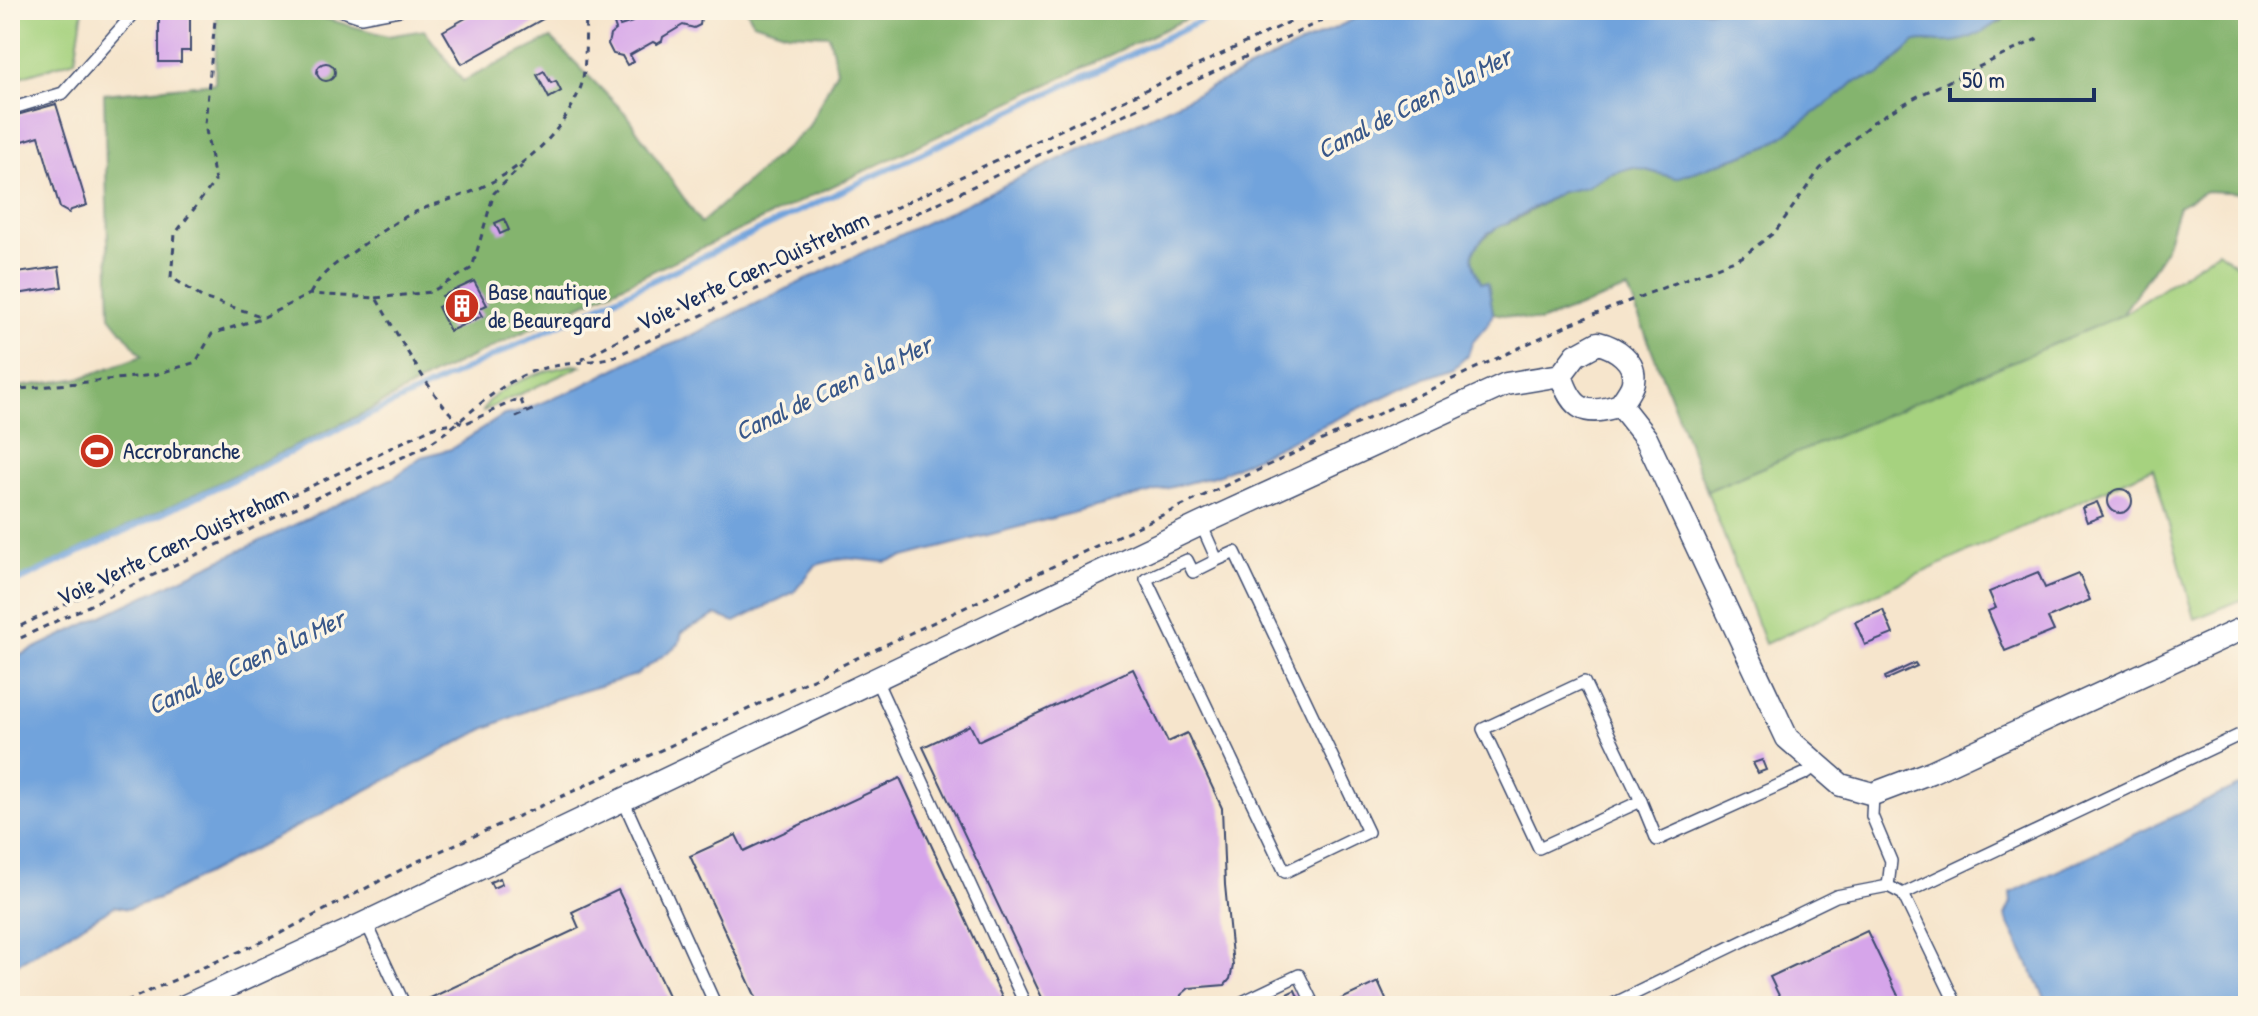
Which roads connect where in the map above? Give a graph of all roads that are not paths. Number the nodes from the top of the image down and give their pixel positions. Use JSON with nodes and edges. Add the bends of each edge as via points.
{"nodes":[{"id":1,"x":137,"y":10,"type":"edge"},
{"id":2,"x":340,"y":10,"type":"edge"},
{"id":3,"x":399,"y":10,"type":"edge"},
{"id":4,"x":10,"y":109,"type":"edge"},
{"id":5,"x":1561,"y":375,"type":"junction"},
{"id":6,"x":1620,"y":405,"type":"junction"},
{"id":7,"x":1201,"y":524,"type":"junction"},
{"id":8,"x":1217,"y":560,"type":"junction"},
{"id":9,"x":2248,"y":626,"type":"edge"},
{"id":10,"x":876,"y":680,"type":"junction"},
{"id":11,"x":2248,"y":731,"type":"edge"},
{"id":12,"x":1816,"y":766,"type":"junction"},
{"id":13,"x":1873,"y":794,"type":"junction"},
{"id":14,"x":623,"y":800,"type":"junction"},
{"id":15,"x":1641,"y":801,"type":"junction"},
{"id":16,"x":1888,"y":886,"type":"junction"},
{"id":17,"x":1903,"y":894,"type":"junction"},
{"id":18,"x":366,"y":922,"type":"junction"},
{"id":19,"x":185,"y":1006,"type":"edge"},
{"id":20,"x":405,"y":1006,"type":"edge"},
{"id":21,"x":716,"y":1006,"type":"edge"},
{"id":22,"x":1026,"y":1006,"type":"edge"},
{"id":23,"x":1234,"y":1006,"type":"edge"},
{"id":24,"x":1314,"y":1006,"type":"edge"},
{"id":25,"x":1609,"y":1006,"type":"edge"},
{"id":26,"x":1957,"y":1006,"type":"edge"}],
"edges":[{"from":1,"to":4,"type":"lane","via":[[63,93]]},
{"from":2,"to":3,"type":"lane","via":[[361,17]]},
{"from":5,"to":6,"type":"street","via":[[1568,396],[1586,411]]},
{"from":5,"to":6,"type":"street","via":[[1576,355],[1598,343],[1612,346],[1629,362],[1633,383]]},
{"from":5,"to":7,"type":"street","via":[[1506,384]]},
{"from":6,"to":12,"type":"street","via":[[1646,438],[1787,738]]},
{"from":7,"to":8,"type":"lane"},
{"from":7,"to":10,"type":"street"},
{"from":8,"to":8,"type":"lane","via":[[1235,552],[1368,832],[1285,872],[1146,579],[1187,560],[1193,572]]},
{"from":9,"to":13,"type":"street"},
{"from":10,"to":14,"type":"street"},
{"from":10,"to":22,"type":"lane"},
{"from":11,"to":17,"type":"lane"},
{"from":12,"to":13,"type":"street","via":[[1841,785]]},
{"from":12,"to":15,"type":"lane","via":[[1657,840]]},
{"from":13,"to":16,"type":"lane","via":[[1872,816],[1891,861]]},
{"from":14,"to":18,"type":"street"},
{"from":14,"to":21,"type":"lane"},
{"from":15,"to":15,"type":"lane","via":[[1584,682],[1483,729],[1539,848]]},
{"from":16,"to":17,"type":"lane"},
{"from":16,"to":25,"type":"lane","via":[[1836,896]]},
{"from":17,"to":26,"type":"lane"},
{"from":18,"to":19,"type":"street"},
{"from":18,"to":20,"type":"lane"},
{"from":23,"to":24,"type":"lane","via":[[1299,975]]}]}
